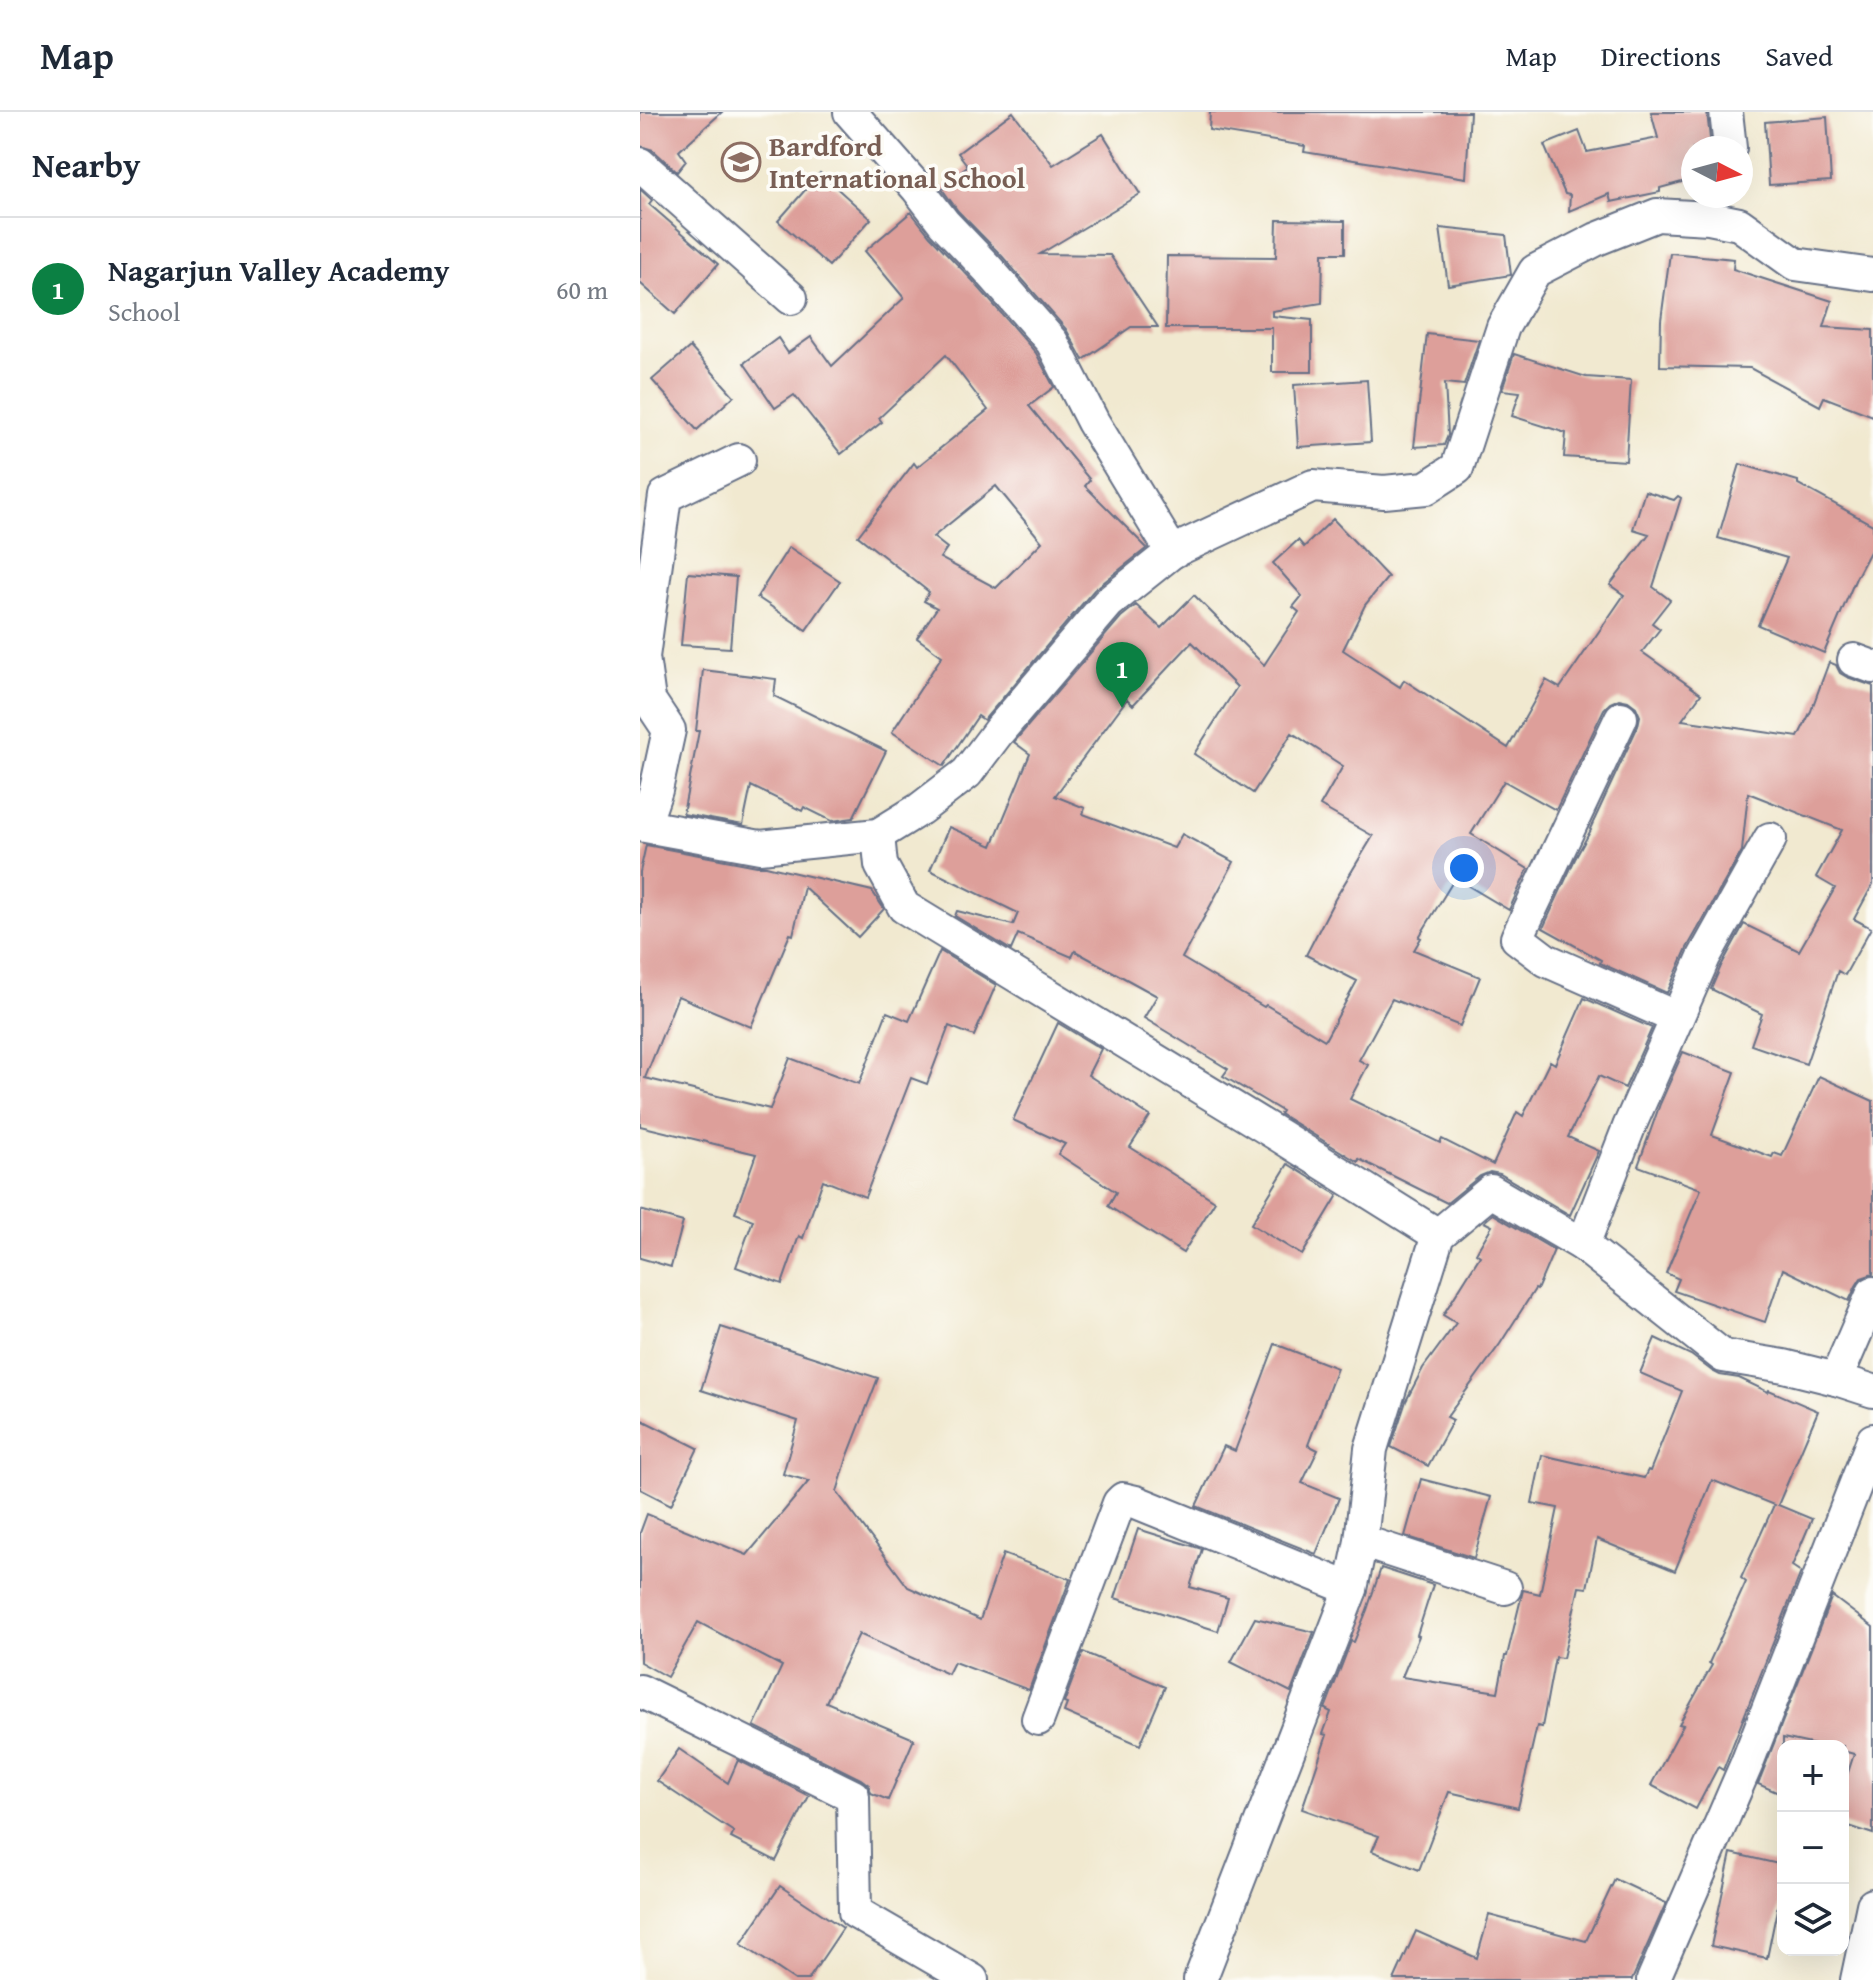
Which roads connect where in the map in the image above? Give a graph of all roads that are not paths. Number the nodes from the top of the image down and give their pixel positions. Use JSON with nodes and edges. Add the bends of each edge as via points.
{"nodes":[{"id":1,"x":850,"y":112,"type":"edge"},
{"id":2,"x":1726,"y":112,"type":"edge"},
{"id":3,"x":1729,"y":136,"type":"edge"},
{"id":4,"x":640,"y":164,"type":"edge"},
{"id":5,"x":1737,"y":210,"type":"edge"},
{"id":6,"x":1873,"y":275,"type":"edge"},
{"id":7,"x":791,"y":298,"type":"dead end"},
{"id":8,"x":739,"y":460,"type":"dead end"},
{"id":9,"x":1172,"y":552,"type":"junction"},
{"id":10,"x":1621,"y":718,"type":"dead end"},
{"id":11,"x":642,"y":825,"type":"edge"},
{"id":12,"x":878,"y":835,"type":"junction"},
{"id":13,"x":1770,"y":839,"type":"dead end"},
{"id":14,"x":1677,"y":1018,"type":"junction"},
{"id":15,"x":1438,"y":1235,"type":"junction"},
{"id":16,"x":1583,"y":1245,"type":"junction"},
{"id":17,"x":1873,"y":1293,"type":"edge"},
{"id":18,"x":1836,"y":1379,"type":"junction"},
{"id":19,"x":1873,"y":1391,"type":"edge"},
{"id":20,"x":1873,"y":1440,"type":"edge"},
{"id":21,"x":1361,"y":1541,"type":"junction"},
{"id":22,"x":1505,"y":1588,"type":"dead end"},
{"id":23,"x":1351,"y":1589,"type":"junction"},
{"id":24,"x":640,"y":1691,"type":"edge"},
{"id":25,"x":1038,"y":1719,"type":"dead end"},
{"id":26,"x":1873,"y":1905,"type":"edge"},
{"id":27,"x":972,"y":1980,"type":"edge"},
{"id":28,"x":1200,"y":1980,"type":"edge"},
{"id":29,"x":1653,"y":1980,"type":"edge"},
{"id":30,"x":1857,"y":1980,"type":"edge"}],
"edges":[{"from":1,"to":9,"type":"street","via":[[1052,342],[1093,422]]},
{"from":2,"to":3,"type":"street"},
{"from":4,"to":7,"type":"street"},
{"from":5,"to":6,"type":"street","via":[[1795,264]]},
{"from":5,"to":9,"type":"street","via":[[1709,218],[1657,215],[1535,271],[1503,327],[1457,468],[1426,488],[1384,492],[1313,486]]},
{"from":8,"to":11,"type":"street","via":[[665,496],[643,657],[649,700],[669,730]]},
{"from":9,"to":12,"type":"street","via":[[1108,603],[967,773]]},
{"from":10,"to":14,"type":"street","via":[[1517,938],[1546,960]]},
{"from":11,"to":12,"type":"street","via":[[760,847]]},
{"from":12,"to":15,"type":"street","via":[[881,865],[904,907]]},
{"from":13,"to":14,"type":"street","via":[[1704,957]]},
{"from":14,"to":16,"type":"street"},
{"from":15,"to":16,"type":"street","via":[[1491,1191]]},
{"from":15,"to":21,"type":"street","via":[[1371,1449]]},
{"from":16,"to":18,"type":"street","via":[[1723,1356]]},
{"from":17,"to":18,"type":"street"},
{"from":18,"to":19,"type":"street"},
{"from":20,"to":29,"type":"street","via":[[1747,1763]]},
{"from":21,"to":22,"type":"street"},
{"from":21,"to":23,"type":"street"},
{"from":23,"to":25,"type":"street","via":[[1123,1499]]},
{"from":23,"to":28,"type":"street"},
{"from":24,"to":27,"type":"street","via":[[853,1796],[855,1912]]},
{"from":26,"to":30,"type":"street"}]}
